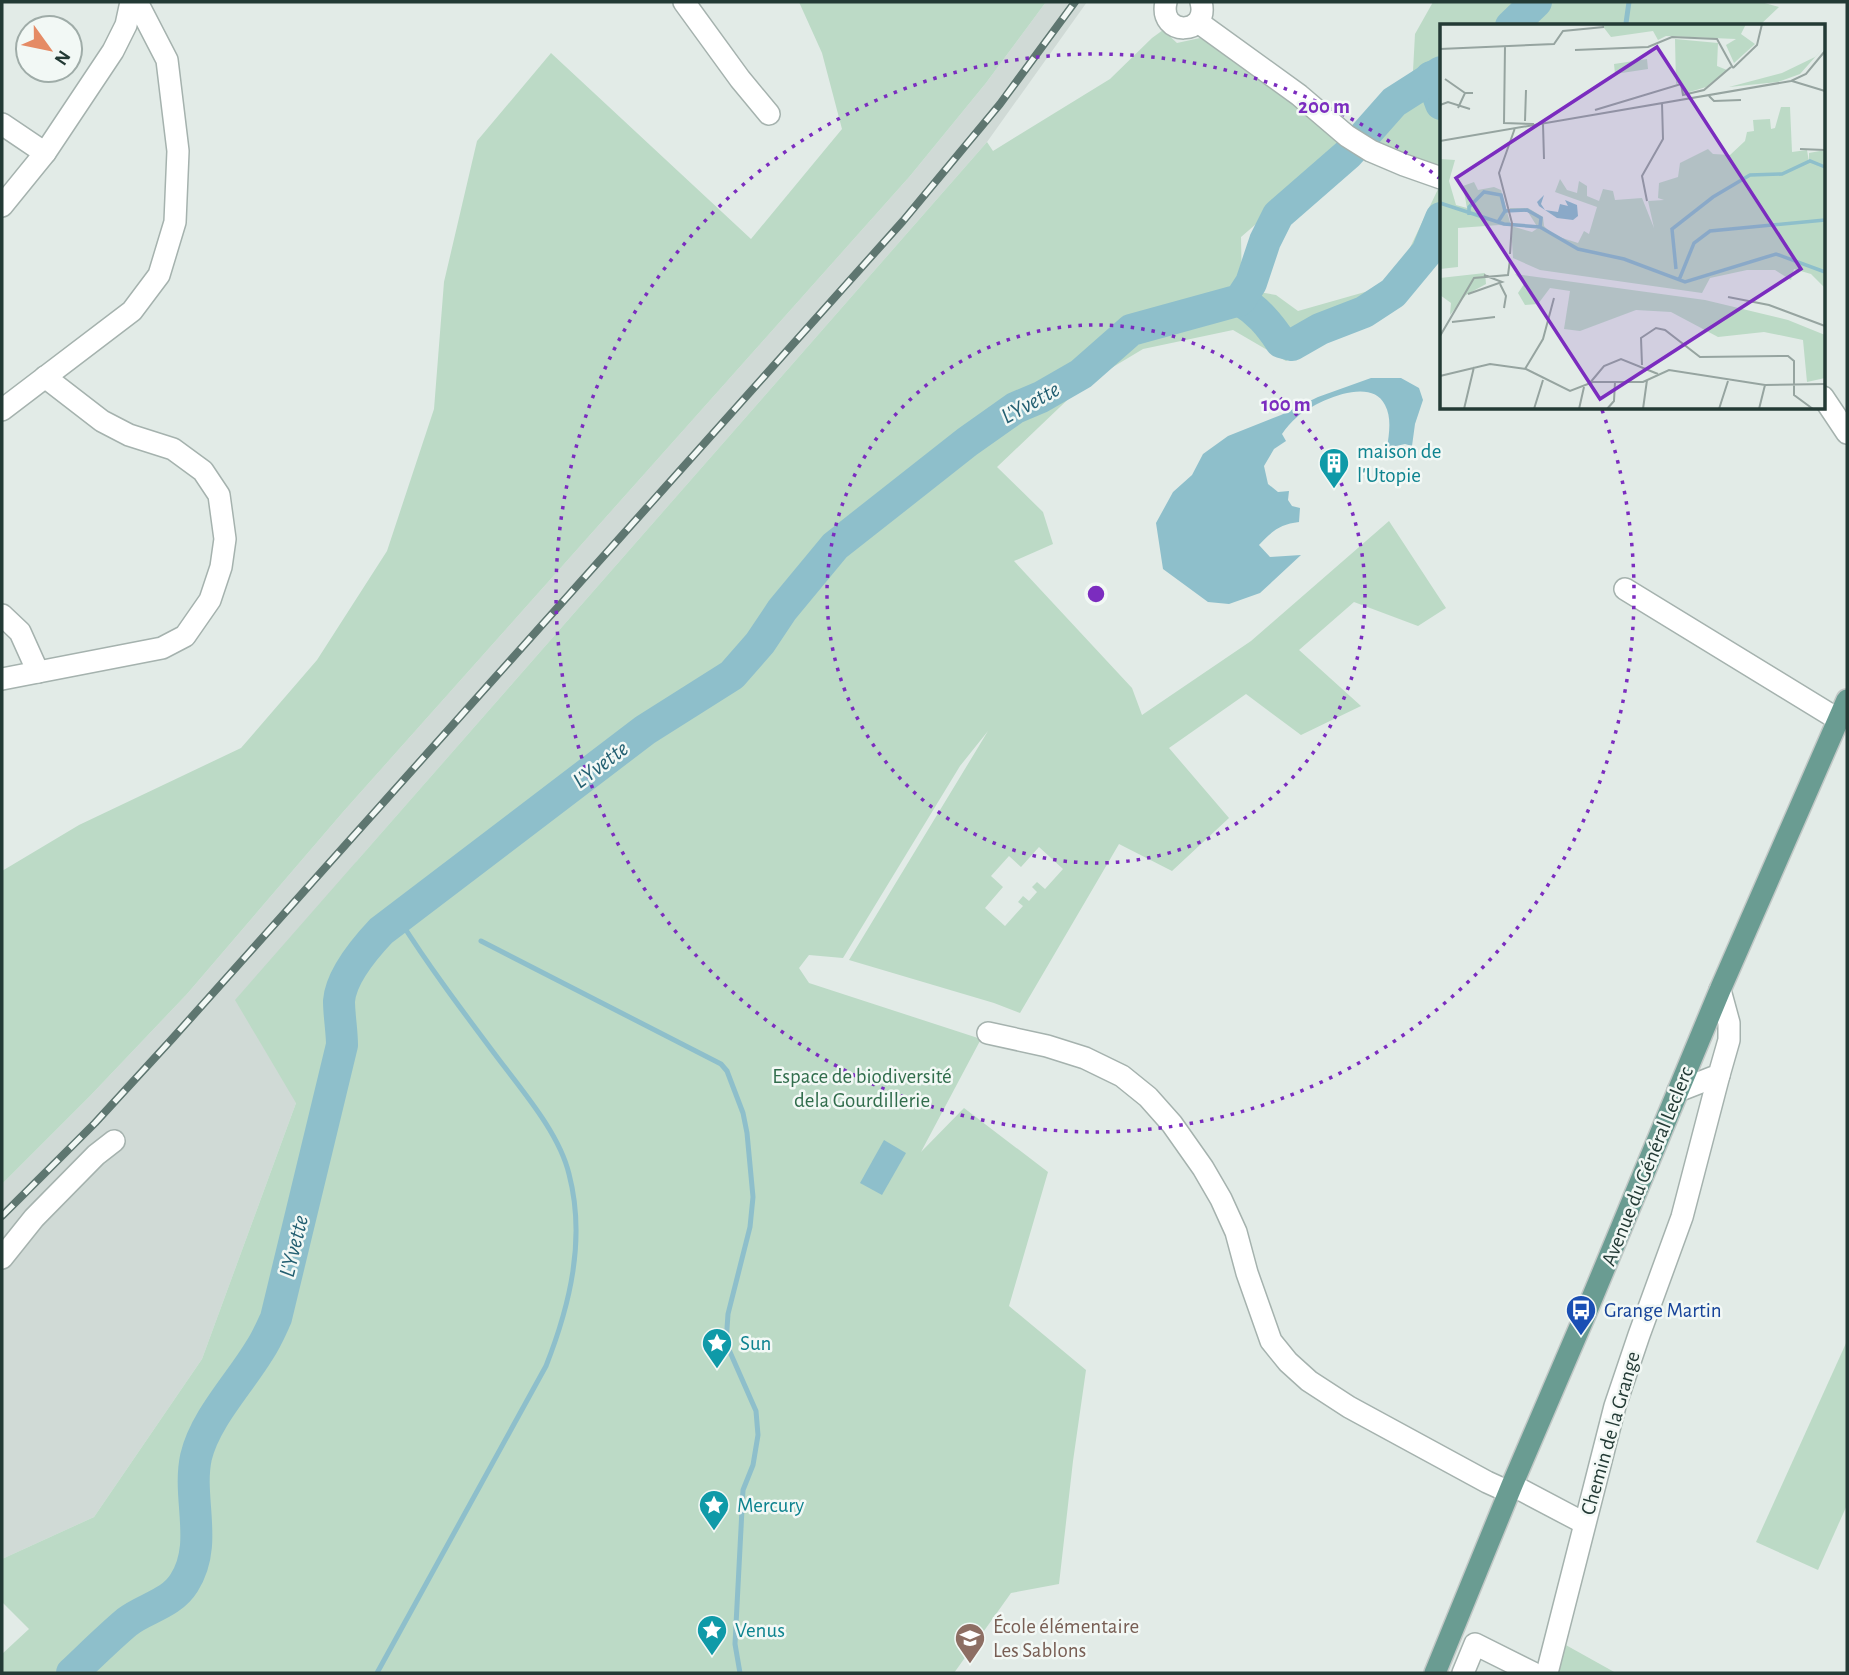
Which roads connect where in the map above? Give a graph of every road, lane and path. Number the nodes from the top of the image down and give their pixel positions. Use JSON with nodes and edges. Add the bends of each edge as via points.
{"nodes":[{"id":1,"x":131,"y":2,"type":"edge"},
{"id":2,"x":137,"y":2,"type":"edge"},
{"id":3,"x":684,"y":2,"type":"edge"},
{"id":4,"x":1166,"y":2,"type":"edge"},
{"id":5,"x":1199,"y":12,"type":"edge"},
{"id":6,"x":769,"y":114,"type":"dead end"},
{"id":7,"x":2,"y":124,"type":"edge"},
{"id":8,"x":46,"y":153,"type":"junction"},
{"id":9,"x":1439,"y":178,"type":"edge"},
{"id":10,"x":2,"y":206,"type":"edge"},
{"id":11,"x":46,"y":377,"type":"junction"},
{"id":12,"x":1825,"y":400,"type":"edge"},
{"id":13,"x":2,"y":410,"type":"edge"},
{"id":14,"x":1847,"y":433,"type":"edge"},
{"id":15,"x":1625,"y":589,"type":"dead end"},
{"id":16,"x":2,"y":615,"type":"edge"},
{"id":17,"x":38,"y":672,"type":"junction"},
{"id":18,"x":2,"y":679,"type":"edge"},
{"id":19,"x":1843,"y":710,"type":"edge"},
{"id":20,"x":1720,"y":990,"type":"junction"},
{"id":21,"x":988,"y":1033,"type":"dead end"},
{"id":22,"x":1719,"y":1075,"type":"junction"},
{"id":23,"x":1678,"y":1091,"type":"junction"},
{"id":24,"x":114,"y":1141,"type":"dead end"},
{"id":25,"x":2,"y":1258,"type":"edge"},
{"id":26,"x":1511,"y":1488,"type":"junction"},
{"id":27,"x":1584,"y":1523,"type":"junction"},
{"id":28,"x":1435,"y":1673,"type":"edge"},
{"id":29,"x":1464,"y":1673,"type":"edge"},
{"id":30,"x":1534,"y":1673,"type":"edge"},
{"id":31,"x":1547,"y":1673,"type":"edge"}],
"edges":[{"from":1,"to":8,"type":"street","via":[[113,51]]},
{"from":2,"to":11,"type":"street","via":[[167,60],[178,151],[175,222],[159,275],[132,311]]},
{"from":3,"to":6,"type":"street"},
{"from":4,"to":5,"type":"street","via":[[1165,15],[1177,27],[1188,28]]},
{"from":5,"to":9,"type":"street","via":[[1348,136],[1371,151]]},
{"from":7,"to":8,"type":"street"},
{"from":8,"to":10,"type":"street"},
{"from":11,"to":13,"type":"street"},
{"from":11,"to":17,"type":"street","via":[[102,421],[173,450],[203,471],[219,495],[225,539],[210,600],[185,636],[162,649]]},
{"from":12,"to":14,"type":"street"},
{"from":15,"to":19,"type":"street"},
{"from":16,"to":17,"type":"street","via":[[20,632]]},
{"from":17,"to":18,"type":"street"},
{"from":19,"to":20,"type":"main road","name":"Avenue du Général Leclerc"},
{"from":20,"to":22,"type":"street","name":"Chemin de la Grange","via":[[1729,1041]]},
{"from":20,"to":23,"type":"main road","name":"Avenue du Général Leclerc"},
{"from":21,"to":26,"type":"street","via":[[1085,1058],[1122,1076],[1148,1097],[1172,1124],[1221,1199],[1271,1341],[1288,1362],[1349,1407],[1487,1482]]},
{"from":22,"to":23,"type":"street"},
{"from":22,"to":27,"type":"street","name":"Chemin de la Grange","via":[[1682,1217],[1618,1396]]},
{"from":23,"to":26,"type":"main road","name":"Avenue du Général Leclerc"},
{"from":24,"to":25,"type":"street","via":[[34,1218]]},
{"from":26,"to":27,"type":"street"},
{"from":26,"to":28,"type":"main road","name":"Avenue du Général Leclerc"},
{"from":27,"to":31,"type":"street","name":"Chemin de la Grange"},
{"from":29,"to":30,"type":"street","via":[[1475,1644]]}]}
